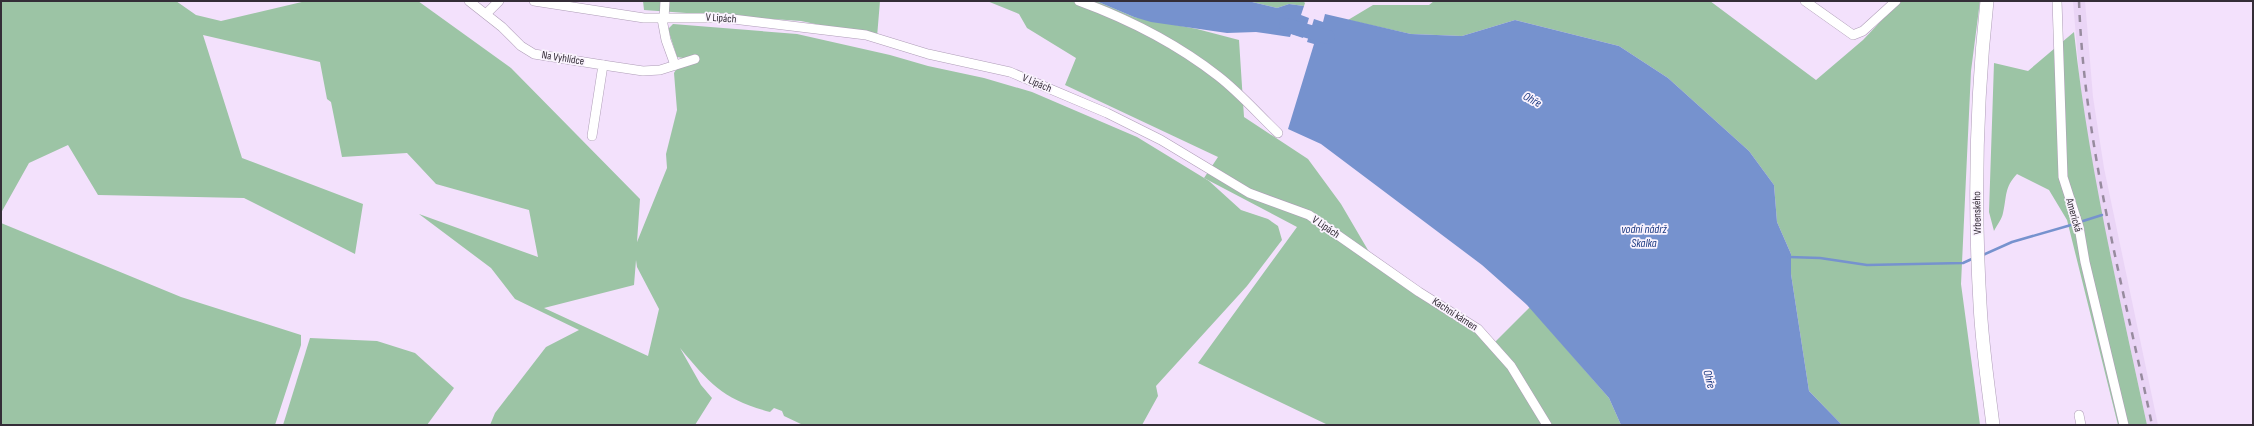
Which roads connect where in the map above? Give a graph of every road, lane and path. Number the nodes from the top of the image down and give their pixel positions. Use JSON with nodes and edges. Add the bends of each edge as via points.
{"nodes":[{"id":1,"x":470,"y":1,"type":"edge"},
{"id":2,"x":500,"y":1,"type":"edge"},
{"id":3,"x":534,"y":1,"type":"edge"},
{"id":4,"x":665,"y":1,"type":"edge"},
{"id":5,"x":1079,"y":1,"type":"edge"},
{"id":6,"x":1805,"y":1,"type":"edge"},
{"id":7,"x":1896,"y":1,"type":"edge"},
{"id":8,"x":1987,"y":1,"type":"edge"},
{"id":9,"x":2057,"y":1,"type":"edge"},
{"id":10,"x":486,"y":14,"type":"junction"},
{"id":11,"x":663,"y":19,"type":"junction"},
{"id":12,"x":695,"y":59,"type":"dead end"},
{"id":13,"x":603,"y":65,"type":"junction"},
{"id":14,"x":675,"y":65,"type":"junction"},
{"id":15,"x":1278,"y":133,"type":"dead end"},
{"id":16,"x":592,"y":136,"type":"dead end"},
{"id":17,"x":1374,"y":259,"type":"joint"},
{"id":18,"x":2080,"y":415,"type":"dead end"},
{"id":19,"x":1547,"y":425,"type":"edge"},
{"id":20,"x":1993,"y":425,"type":"edge"},
{"id":21,"x":2081,"y":425,"type":"edge"},
{"id":22,"x":2124,"y":425,"type":"edge"}],
"edges":[{"from":1,"to":10,"type":"street","name":"Na Vyhlídce"},
{"from":2,"to":10,"type":"street"},
{"from":3,"to":11,"type":"street","name":"V Lipách"},
{"from":4,"to":11,"type":"street"},
{"from":5,"to":15,"type":"street","via":[[1123,19],[1196,60],[1238,93]]},
{"from":6,"to":7,"type":"street","via":[[1853,35],[1862,32]]},
{"from":8,"to":20,"type":"main road","name":"Vrbenského","via":[[1978,107],[1976,216],[1980,305]]},
{"from":9,"to":22,"type":"street","name":"Americká","via":[[2063,177],[2079,227]]},
{"from":10,"to":13,"type":"street","name":"Na Vyhlídce","via":[[521,46],[534,54]]},
{"from":11,"to":14,"type":"street","via":[[666,40]]},
{"from":11,"to":17,"type":"street","name":"V Lipách","via":[[724,18],[866,35],[928,54],[1010,72],[1106,113],[1161,140],[1248,194],[1309,215]]},
{"from":12,"to":14,"type":"street","name":"Na Vyhlídce"},
{"from":13,"to":14,"type":"street","name":"Na Vyhlídce","via":[[643,71],[660,70]]},
{"from":13,"to":16,"type":"street"},
{"from":17,"to":19,"type":"street","name":"Kachní kámen","via":[[1419,292],[1478,329],[1511,366]]},
{"from":18,"to":21,"type":"street"}]}
